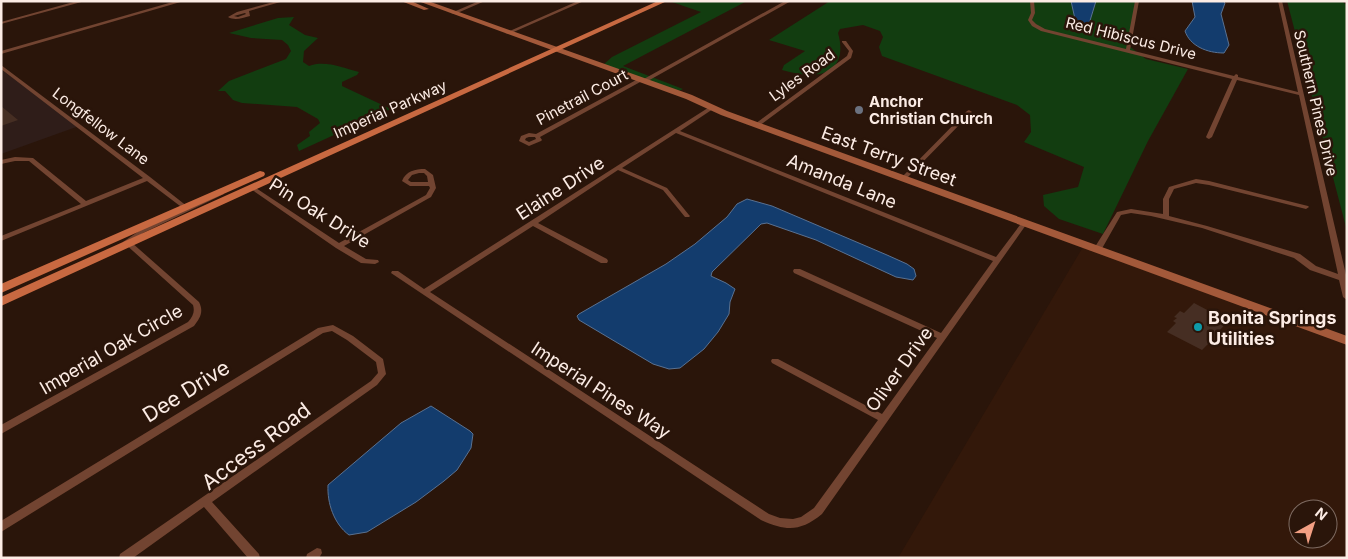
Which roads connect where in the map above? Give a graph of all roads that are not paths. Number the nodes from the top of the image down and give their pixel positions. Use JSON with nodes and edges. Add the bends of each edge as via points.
{"nodes":[{"id":1,"x":83,"y":1,"type":"edge"},
{"id":2,"x":182,"y":1,"type":"edge"},
{"id":3,"x":282,"y":1,"type":"edge"},
{"id":4,"x":421,"y":1,"type":"edge"},
{"id":5,"x":483,"y":1,"type":"edge"},
{"id":6,"x":582,"y":1,"type":"edge"},
{"id":7,"x":643,"y":1,"type":"edge"},
{"id":8,"x":664,"y":1,"type":"edge"},
{"id":9,"x":789,"y":1,"type":"edge"},
{"id":10,"x":1032,"y":1,"type":"edge"},
{"id":11,"x":1137,"y":1,"type":"edge"},
{"id":12,"x":1280,"y":1,"type":"edge"},
{"id":13,"x":406,"y":2,"type":"edge"},
{"id":14,"x":247,"y":12,"type":"dead end"},
{"id":15,"x":453,"y":13,"type":"junction"},
{"id":16,"x":1,"y":23,"type":"edge"},
{"id":17,"x":508,"y":33,"type":"junction"},
{"id":18,"x":844,"y":42,"type":"dead end"},
{"id":19,"x":546,"y":50,"type":"junction"},
{"id":20,"x":1128,"y":50,"type":"junction"},
{"id":21,"x":1,"y":53,"type":"edge"},
{"id":22,"x":3,"y":70,"type":"edge"},
{"id":23,"x":1236,"y":76,"type":"junction"},
{"id":24,"x":639,"y":81,"type":"junction"},
{"id":25,"x":1300,"y":92,"type":"junction"},
{"id":26,"x":711,"y":108,"type":"junction"},
{"id":27,"x":969,"y":112,"type":"dead end"},
{"id":28,"x":757,"y":125,"type":"junction"},
{"id":29,"x":675,"y":131,"type":"junction"},
{"id":30,"x":537,"y":136,"type":"dead end"},
{"id":31,"x":1209,"y":137,"type":"dead end"},
{"id":32,"x":1,"y":162,"type":"edge"},
{"id":33,"x":618,"y":168,"type":"junction"},
{"id":34,"x":148,"y":178,"type":"junction"},
{"id":35,"x":904,"y":178,"type":"junction"},
{"id":36,"x":238,"y":183,"type":"junction"},
{"id":37,"x":431,"y":184,"type":"dead end"},
{"id":38,"x":251,"y":187,"type":"junction"},
{"id":39,"x":85,"y":204,"type":"junction"},
{"id":40,"x":185,"y":207,"type":"junction"},
{"id":41,"x":1306,"y":207,"type":"dead end"},
{"id":42,"x":687,"y":216,"type":"dead end"},
{"id":43,"x":1166,"y":216,"type":"junction"},
{"id":44,"x":1024,"y":222,"type":"junction"},
{"id":45,"x":533,"y":223,"type":"junction"},
{"id":46,"x":1,"y":239,"type":"edge"},
{"id":47,"x":128,"y":243,"type":"junction"},
{"id":48,"x":339,"y":246,"type":"junction"},
{"id":49,"x":1097,"y":250,"type":"junction"},
{"id":50,"x":998,"y":260,"type":"junction"},
{"id":51,"x":604,"y":261,"type":"dead end"},
{"id":52,"x":374,"y":262,"type":"dead end"},
{"id":53,"x":797,"y":271,"type":"dead end"},
{"id":54,"x":395,"y":273,"type":"dead end"},
{"id":55,"x":1342,"y":278,"type":"junction"},
{"id":56,"x":1,"y":289,"type":"edge"},
{"id":57,"x":425,"y":292,"type":"junction"},
{"id":58,"x":1347,"y":297,"type":"edge"},
{"id":59,"x":1,"y":302,"type":"edge"},
{"id":60,"x":942,"y":337,"type":"junction"},
{"id":61,"x":1347,"y":341,"type":"edge"},
{"id":62,"x":775,"y":361,"type":"dead end"},
{"id":63,"x":382,"y":374,"type":"joint"},
{"id":64,"x":884,"y":419,"type":"junction"},
{"id":65,"x":1,"y":430,"type":"edge"},
{"id":66,"x":206,"y":502,"type":"junction"},
{"id":67,"x":793,"y":525,"type":"joint"},
{"id":68,"x":1,"y":527,"type":"edge"},
{"id":69,"x":124,"y":558,"type":"edge"},
{"id":70,"x":255,"y":558,"type":"edge"}],
"edges":[{"from":1,"to":16,"type":"street"},
{"from":2,"to":21,"type":"street"},
{"from":3,"to":14,"type":"street"},
{"from":4,"to":15,"type":"street","name":"East Terry Street"},
{"from":5,"to":15,"type":"street"},
{"from":6,"to":17,"type":"street"},
{"from":7,"to":19,"type":"main road","name":"Imperial Parkway"},
{"from":8,"to":19,"type":"main road","name":"Imperial Parkway"},
{"from":9,"to":24,"type":"street","name":"Pinetrail Court"},
{"from":10,"to":20,"type":"street","name":"Red Hibiscus Drive","via":[[1030,20],[1038,28]]},
{"from":11,"to":20,"type":"street"},
{"from":12,"to":25,"type":"street","name":"Southern Pines Drive"},
{"from":13,"to":15,"type":"street"},
{"from":13,"to":19,"type":"street"},
{"from":15,"to":17,"type":"street","name":"East Terry Street"},
{"from":17,"to":19,"type":"street","name":"East Terry Street"},
{"from":18,"to":28,"type":"street","name":"Lyles Road","via":[[851,51],[849,57]]},
{"from":19,"to":24,"type":"street","name":"East Terry Street"},
{"from":19,"to":36,"type":"main road","name":"Imperial Parkway"},
{"from":19,"to":38,"type":"main road","name":"Imperial Parkway","via":[[396,124]]},
{"from":20,"to":23,"type":"street","name":"Red Hibiscus Drive"},
{"from":22,"to":34,"type":"street","name":"Longfellow Lane"},
{"from":23,"to":25,"type":"street","name":"Red Hibiscus Drive"},
{"from":23,"to":31,"type":"street"},
{"from":24,"to":26,"type":"street","name":"East Terry Street","via":[[689,97]]},
{"from":24,"to":30,"type":"street","name":"Pinetrail Court"},
{"from":25,"to":55,"type":"street","name":"Southern Pines Drive"},
{"from":26,"to":28,"type":"street","name":"East Terry Street"},
{"from":26,"to":29,"type":"street","name":"Elaine Drive"},
{"from":27,"to":35,"type":"street"},
{"from":28,"to":35,"type":"street","name":"East Terry Street"},
{"from":29,"to":33,"type":"street","name":"Elaine Drive"},
{"from":29,"to":50,"type":"street","name":"Amanda Lane"},
{"from":32,"to":39,"type":"street","via":[[31,159]]},
{"from":33,"to":42,"type":"street","via":[[665,189]]},
{"from":33,"to":45,"type":"street","name":"Elaine Drive"},
{"from":34,"to":39,"type":"street"},
{"from":34,"to":40,"type":"street","name":"Longfellow Lane"},
{"from":35,"to":44,"type":"street","name":"East Terry Street"},
{"from":36,"to":40,"type":"main road","name":"Imperial Parkway"},
{"from":36,"to":47,"type":"street","name":"Imperial Parkway","via":[[211,200],[141,232]]},
{"from":37,"to":48,"type":"street","via":[[433,188],[429,196]]},
{"from":38,"to":47,"type":"main road","name":"Imperial Parkway"},
{"from":38,"to":48,"type":"street","name":"Pin Oak Drive"},
{"from":39,"to":46,"type":"street"},
{"from":40,"to":56,"type":"main road","name":"Imperial Parkway"},
{"from":41,"to":43,"type":"street","via":[[1196,181],[1171,188],[1166,199]]},
{"from":43,"to":49,"type":"street","via":[[1123,210]]},
{"from":43,"to":55,"type":"street","via":[[1297,256],[1312,268]]},
{"from":44,"to":49,"type":"street","name":"East Terry Street"},
{"from":44,"to":50,"type":"street","name":"Oliver Drive"},
{"from":45,"to":51,"type":"street"},
{"from":45,"to":57,"type":"street","name":"Elaine Drive"},
{"from":47,"to":59,"type":"main road","name":"Imperial Parkway"},
{"from":47,"to":65,"type":"street","name":"Imperial Oak Circle","via":[[196,304],[199,310],[197,317],[181,331]]},
{"from":48,"to":52,"type":"street","name":"Pin Oak Drive","via":[[364,261]]},
{"from":49,"to":61,"type":"street","name":"East Terry Street"},
{"from":50,"to":60,"type":"street","name":"Oliver Drive"},
{"from":53,"to":60,"type":"street"},
{"from":54,"to":57,"type":"street","name":"Imperial Pines Way"},
{"from":55,"to":58,"type":"street","name":"Southern Pines Drive"},
{"from":57,"to":67,"type":"street","name":"Imperial Pines Way","via":[[765,517]]},
{"from":60,"to":64,"type":"street","name":"Oliver Drive"},
{"from":62,"to":64,"type":"street"},
{"from":63,"to":66,"type":"street","name":"Access Road","via":[[353,399]]},
{"from":63,"to":68,"type":"street","name":"Dee Drive","via":[[380,361],[350,338],[333,328],[321,330]]},
{"from":64,"to":67,"type":"street","name":"Oliver Drive","via":[[818,511],[808,520]]},
{"from":66,"to":69,"type":"street"},
{"from":66,"to":70,"type":"street","name":"Access Road"}]}
